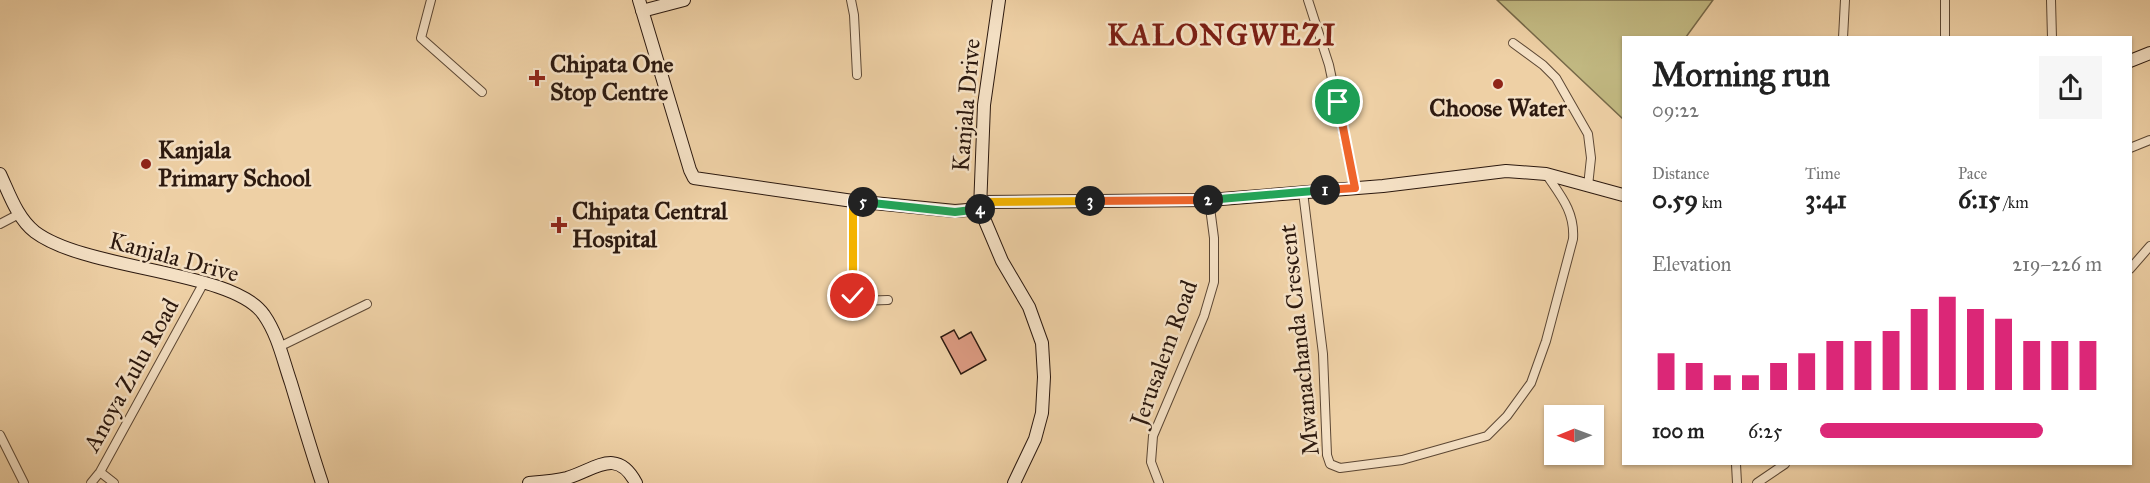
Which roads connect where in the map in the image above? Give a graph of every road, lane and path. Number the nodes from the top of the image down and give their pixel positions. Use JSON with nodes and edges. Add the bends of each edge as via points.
{"nodes":[{"id":1,"x":431,"y":0,"type":"edge"},
{"id":2,"x":684,"y":0,"type":"edge"},
{"id":3,"x":851,"y":0,"type":"edge"},
{"id":4,"x":999,"y":0,"type":"edge"},
{"id":5,"x":1308,"y":0,"type":"edge"},
{"id":6,"x":1845,"y":0,"type":"edge"},
{"id":7,"x":1945,"y":0,"type":"edge"},
{"id":8,"x":2051,"y":0,"type":"edge"},
{"id":9,"x":640,"y":6,"type":"edge"},
{"id":10,"x":1843,"y":36,"type":"edge"},
{"id":11,"x":1945,"y":36,"type":"edge"},
{"id":12,"x":2052,"y":36,"type":"edge"},
{"id":13,"x":1513,"y":43,"type":"dead end"},
{"id":14,"x":2150,"y":53,"type":"edge"},
{"id":15,"x":2132,"y":60,"type":"edge"},
{"id":16,"x":858,"y":75,"type":"dead end"},
{"id":17,"x":482,"y":92,"type":"dead end"},
{"id":18,"x":2150,"y":140,"type":"edge"},
{"id":19,"x":2132,"y":147,"type":"edge"},
{"id":20,"x":0,"y":174,"type":"edge"},
{"id":21,"x":1546,"y":174,"type":"junction"},
{"id":22,"x":1588,"y":186,"type":"junction"},
{"id":23,"x":1355,"y":188,"type":"junction"},
{"id":24,"x":1303,"y":192,"type":"junction"},
{"id":25,"x":1622,"y":195,"type":"edge"},
{"id":26,"x":1209,"y":200,"type":"junction"},
{"id":27,"x":853,"y":201,"type":"junction"},
{"id":28,"x":980,"y":206,"type":"junction"},
{"id":29,"x":19,"y":214,"type":"junction"},
{"id":30,"x":0,"y":224,"type":"edge"},
{"id":31,"x":2150,"y":246,"type":"edge"},
{"id":32,"x":2132,"y":267,"type":"edge"},
{"id":33,"x":203,"y":284,"type":"junction"},
{"id":34,"x":888,"y":300,"type":"dead end"},
{"id":35,"x":367,"y":304,"type":"dead end"},
{"id":36,"x":279,"y":347,"type":"junction"},
{"id":37,"x":0,"y":435,"type":"edge"},
{"id":38,"x":1736,"y":465,"type":"edge"},
{"id":39,"x":1784,"y":465,"type":"edge"},
{"id":40,"x":100,"y":472,"type":"junction"},
{"id":41,"x":24,"y":483,"type":"edge"},
{"id":42,"x":91,"y":483,"type":"edge"},
{"id":43,"x":114,"y":483,"type":"edge"},
{"id":44,"x":322,"y":483,"type":"edge"},
{"id":45,"x":529,"y":483,"type":"edge"},
{"id":46,"x":636,"y":483,"type":"edge"},
{"id":47,"x":1014,"y":483,"type":"edge"},
{"id":48,"x":1159,"y":483,"type":"edge"},
{"id":49,"x":1737,"y":483,"type":"edge"},
{"id":50,"x":1757,"y":483,"type":"edge"}],
"edges":[{"from":1,"to":17,"type":"street","via":[[421,33],[423,41]]},
{"from":2,"to":9,"type":"street"},
{"from":3,"to":16,"type":"street"},
{"from":4,"to":28,"type":"street","name":"Kanjala Drive","via":[[984,105]]},
{"from":5,"to":23,"type":"street","via":[[1329,65]]},
{"from":6,"to":10,"type":"street"},
{"from":7,"to":11,"type":"street"},
{"from":8,"to":12,"type":"street"},
{"from":9,"to":27,"type":"street","via":[[694,178]]},
{"from":13,"to":22,"type":"street","via":[[1556,78],[1588,134]]},
{"from":14,"to":15,"type":"street"},
{"from":18,"to":19,"type":"street"},
{"from":20,"to":29,"type":"street","name":"Kanjala Drive"},
{"from":21,"to":22,"type":"street"},
{"from":21,"to":23,"type":"street","via":[[1506,171]]},
{"from":21,"to":24,"type":"street","name":"Mwanachanda Crescent","via":[[1569,209],[1574,223],[1573,239],[1531,384],[1508,416],[1487,436],[1402,460],[1340,468],[1330,464],[1327,455],[1323,354]]},
{"from":22,"to":25,"type":"street"},
{"from":23,"to":24,"type":"street"},
{"from":24,"to":26,"type":"street"},
{"from":26,"to":28,"type":"street"},
{"from":26,"to":48,"type":"street","name":"Jerusalem Road","via":[[1214,282],[1204,316],[1153,436],[1151,462]]},
{"from":27,"to":28,"type":"street","via":[[955,212]]},
{"from":27,"to":34,"type":"street","via":[[853,296],[858,301]]},
{"from":28,"to":47,"type":"street","name":"Kanjala Drive","via":[[1042,343],[1042,413],[1035,439]]},
{"from":29,"to":30,"type":"street"},
{"from":29,"to":33,"type":"street","name":"Kanjala Drive","via":[[34,231],[88,256]]},
{"from":31,"to":32,"type":"street"},
{"from":33,"to":36,"type":"street","name":"Kanjala Drive","via":[[246,298],[263,313]]},
{"from":33,"to":40,"type":"street","name":"Anoya Zulu Road"},
{"from":35,"to":36,"type":"street"},
{"from":36,"to":44,"type":"street","name":"Kanjala Drive"},
{"from":37,"to":41,"type":"street"},
{"from":38,"to":49,"type":"street"},
{"from":39,"to":50,"type":"street"},
{"from":40,"to":42,"type":"street","name":"Anoya Zulu Road"},
{"from":40,"to":43,"type":"street"},
{"from":45,"to":46,"type":"street","via":[[567,478],[607,463],[629,470]]}]}
